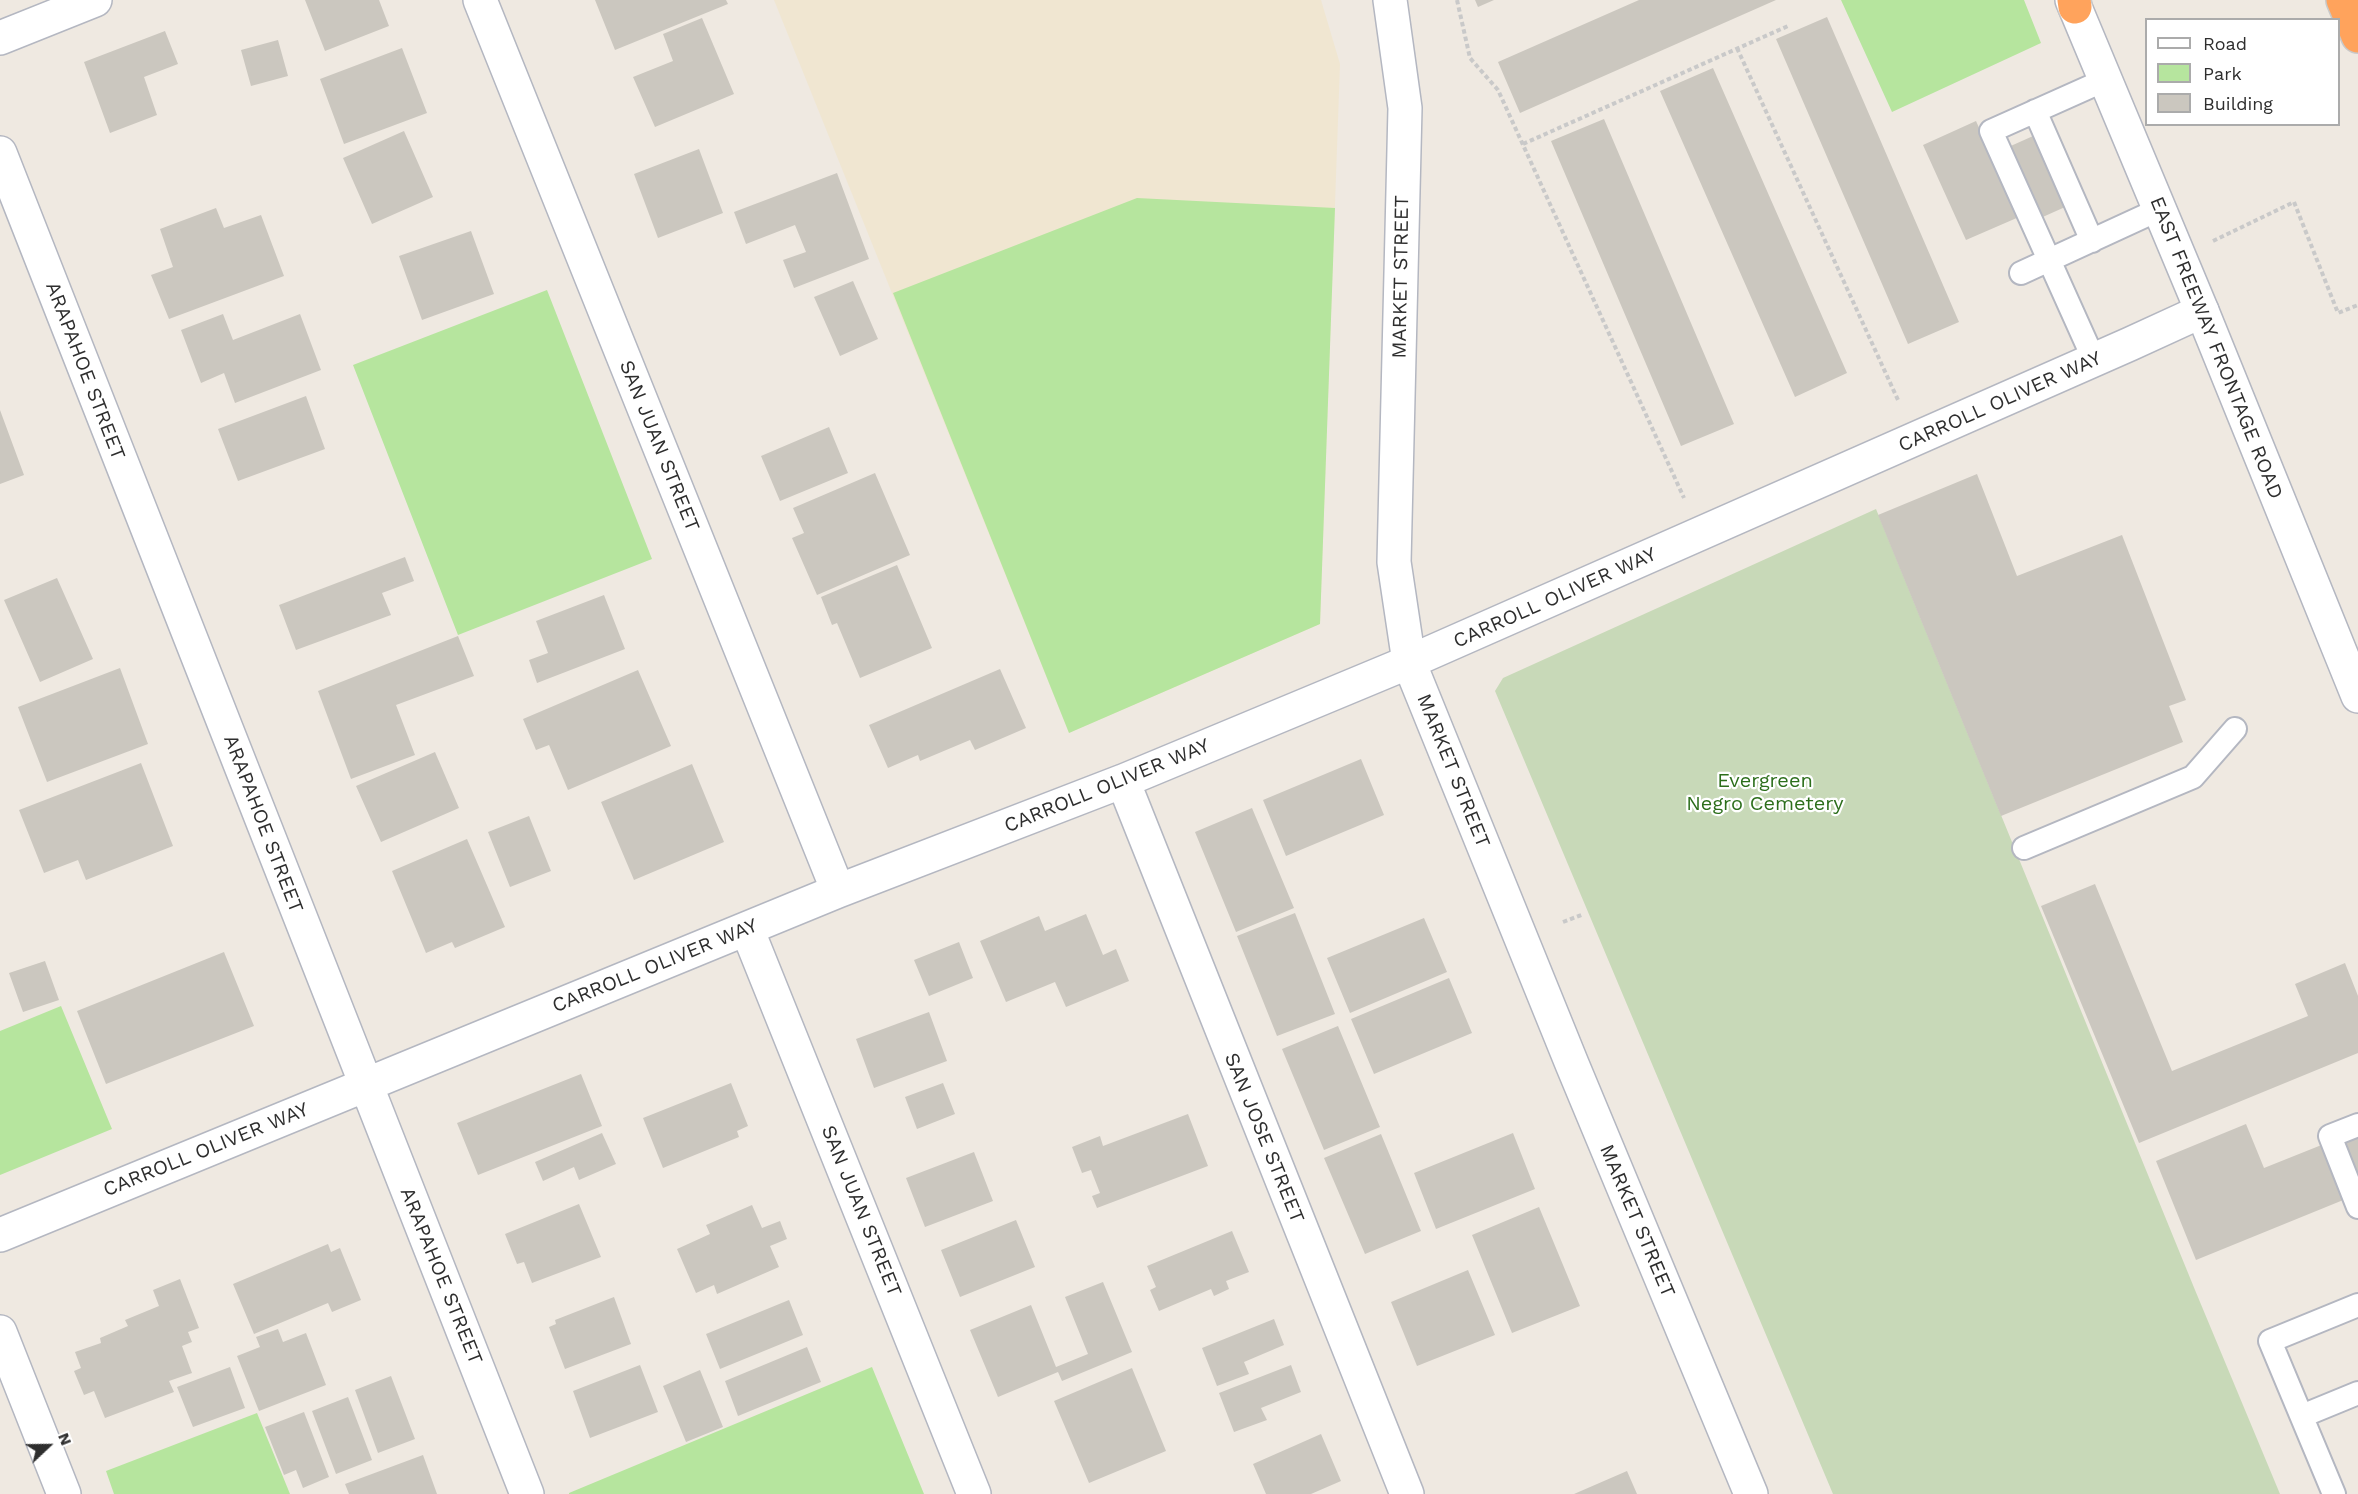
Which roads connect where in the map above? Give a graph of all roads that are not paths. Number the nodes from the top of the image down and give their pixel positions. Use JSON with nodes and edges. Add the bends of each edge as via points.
{"nodes":[{"id":1,"x":95,"y":0,"type":"edge"},
{"id":2,"x":480,"y":0,"type":"edge"},
{"id":3,"x":1390,"y":0,"type":"edge"},
{"id":4,"x":2343,"y":0,"type":"edge"},
{"id":5,"x":2074,"y":2,"type":"edge"},
{"id":6,"x":2358,"y":36,"type":"edge"},
{"id":7,"x":0,"y":38,"type":"edge"},
{"id":8,"x":2105,"y":80,"type":"junction"},
{"id":9,"x":2035,"y":111,"type":"junction"},
{"id":10,"x":0,"y":153,"type":"edge"},
{"id":11,"x":2160,"y":209,"type":"junction"},
{"id":12,"x":2092,"y":241,"type":"junction"},
{"id":13,"x":2049,"y":260,"type":"junction"},
{"id":14,"x":2021,"y":273,"type":"dead end"},
{"id":15,"x":2202,"y":311,"type":"junction"},
{"id":16,"x":2094,"y":360,"type":"junction"},
{"id":17,"x":1409,"y":662,"type":"junction"},
{"id":18,"x":2358,"y":696,"type":"edge"},
{"id":19,"x":2235,"y":729,"type":"dead end"},
{"id":20,"x":1123,"y":781,"type":"junction"},
{"id":21,"x":2024,"y":848,"type":"dead end"},
{"id":22,"x":838,"y":891,"type":"junction"},
{"id":23,"x":747,"y":929,"type":"junction"},
{"id":24,"x":366,"y":1085,"type":"junction"},
{"id":25,"x":2358,"y":1125,"type":"edge"},
{"id":26,"x":2351,"y":1168,"type":"edge"},
{"id":27,"x":2358,"y":1207,"type":"edge"},
{"id":28,"x":0,"y":1235,"type":"edge"},
{"id":29,"x":2358,"y":1305,"type":"edge"},
{"id":30,"x":0,"y":1332,"type":"edge"},
{"id":31,"x":2358,"y":1393,"type":"edge"},
{"id":32,"x":2302,"y":1416,"type":"junction"},
{"id":33,"x":64,"y":1494,"type":"edge"},
{"id":34,"x":527,"y":1494,"type":"edge"},
{"id":35,"x":974,"y":1494,"type":"edge"},
{"id":36,"x":1407,"y":1494,"type":"edge"},
{"id":37,"x":1751,"y":1494,"type":"edge"},
{"id":38,"x":2334,"y":1494,"type":"edge"}],
"edges":[{"from":1,"to":7,"type":"street"},
{"from":2,"to":22,"type":"street","name":"SAN JUAN STREET"},
{"from":3,"to":17,"type":"street","name":"MARKET STREET","via":[[1405,108],[1394,562]]},
{"from":4,"to":6,"type":"highway"},
{"from":5,"to":8,"type":"street","name":"EAST FREEWAY FRONTAGE ROAD"},
{"from":8,"to":9,"type":"lane"},
{"from":8,"to":11,"type":"street","name":"EAST FREEWAY FRONTAGE ROAD"},
{"from":9,"to":12,"type":"lane"},
{"from":9,"to":13,"type":"lane","via":[[1991,131]]},
{"from":10,"to":24,"type":"street","name":"ARAPAHOE STREET"},
{"from":11,"to":12,"type":"lane"},
{"from":11,"to":15,"type":"street","name":"EAST FREEWAY FRONTAGE ROAD"},
{"from":12,"to":13,"type":"lane"},
{"from":13,"to":14,"type":"lane"},
{"from":13,"to":16,"type":"lane"},
{"from":15,"to":16,"type":"street","name":"CARROLL OLIVER WAY"},
{"from":15,"to":18,"type":"street","name":"EAST FREEWAY FRONTAGE ROAD"},
{"from":16,"to":17,"type":"street","name":"CARROLL OLIVER WAY"},
{"from":17,"to":20,"type":"street","name":"CARROLL OLIVER WAY"},
{"from":17,"to":37,"type":"street","name":"MARKET STREET"},
{"from":19,"to":21,"type":"lane","via":[[2193,777]]},
{"from":20,"to":22,"type":"street","name":"CARROLL OLIVER WAY"},
{"from":20,"to":36,"type":"street","name":"SAN JOSE STREET"},
{"from":22,"to":23,"type":"street","name":"CARROLL OLIVER WAY"},
{"from":23,"to":24,"type":"street","name":"CARROLL OLIVER WAY"},
{"from":23,"to":35,"type":"street","name":"SAN JUAN STREET"},
{"from":24,"to":28,"type":"street","name":"CARROLL OLIVER WAY"},
{"from":24,"to":34,"type":"street","name":"ARAPAHOE STREET"},
{"from":25,"to":26,"type":"lane","via":[[2330,1136]]},
{"from":26,"to":27,"type":"lane"},
{"from":29,"to":32,"type":"lane","via":[[2270,1341]]},
{"from":30,"to":33,"type":"street"},
{"from":31,"to":32,"type":"lane"},
{"from":32,"to":38,"type":"lane"}]}
